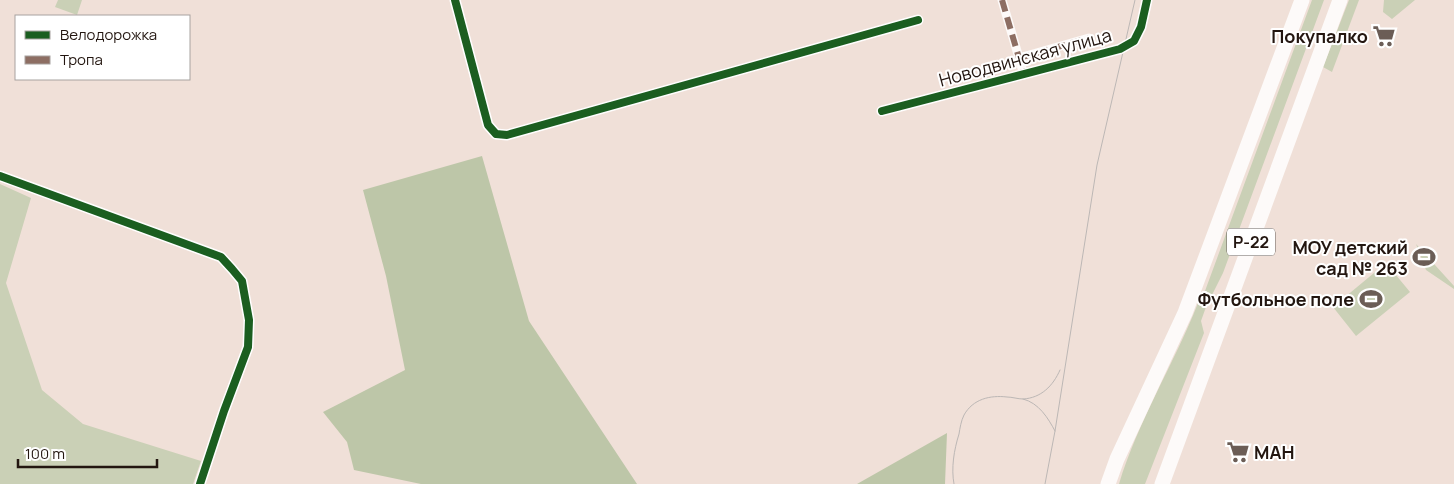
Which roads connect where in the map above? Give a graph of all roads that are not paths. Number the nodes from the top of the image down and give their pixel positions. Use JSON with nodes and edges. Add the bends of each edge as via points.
{"nodes":[{"id":1,"x":455,"y":0,"type":"edge"},
{"id":2,"x":1002,"y":0,"type":"edge"},
{"id":3,"x":1147,"y":0,"type":"edge"},
{"id":4,"x":1302,"y":0,"type":"edge"},
{"id":5,"x":1340,"y":0,"type":"edge"},
{"id":6,"x":918,"y":20,"type":"dead end"},
{"id":7,"x":1089,"y":38,"type":"dead end"},
{"id":8,"x":1019,"y":58,"type":"junction"},
{"id":9,"x":1024,"y":75,"type":"junction"},
{"id":10,"x":882,"y":111,"type":"dead end"},
{"id":11,"x":0,"y":176,"type":"edge"},
{"id":12,"x":200,"y":484,"type":"edge"},
{"id":13,"x":1108,"y":484,"type":"edge"},
{"id":14,"x":1162,"y":484,"type":"edge"}],
"edges":[{"from":1,"to":6,"type":"street","via":[[488,125],[496,134],[507,135]]},
{"from":2,"to":8,"type":"street"},
{"from":3,"to":9,"type":"street","name":"Новодвинская улица","via":[[1134,41],[1120,49]]},
{"from":4,"to":13,"type":"highway","number":"Р-22","via":[[1185,313]]},
{"from":5,"to":14,"type":"highway","number":"Р-22"},
{"from":7,"to":8,"type":"street"},
{"from":8,"to":9,"type":"street"},
{"from":9,"to":10,"type":"street","name":"Новодвинская улица"},
{"from":11,"to":12,"type":"street","via":[[221,257],[242,282],[249,320],[248,348]]}]}
